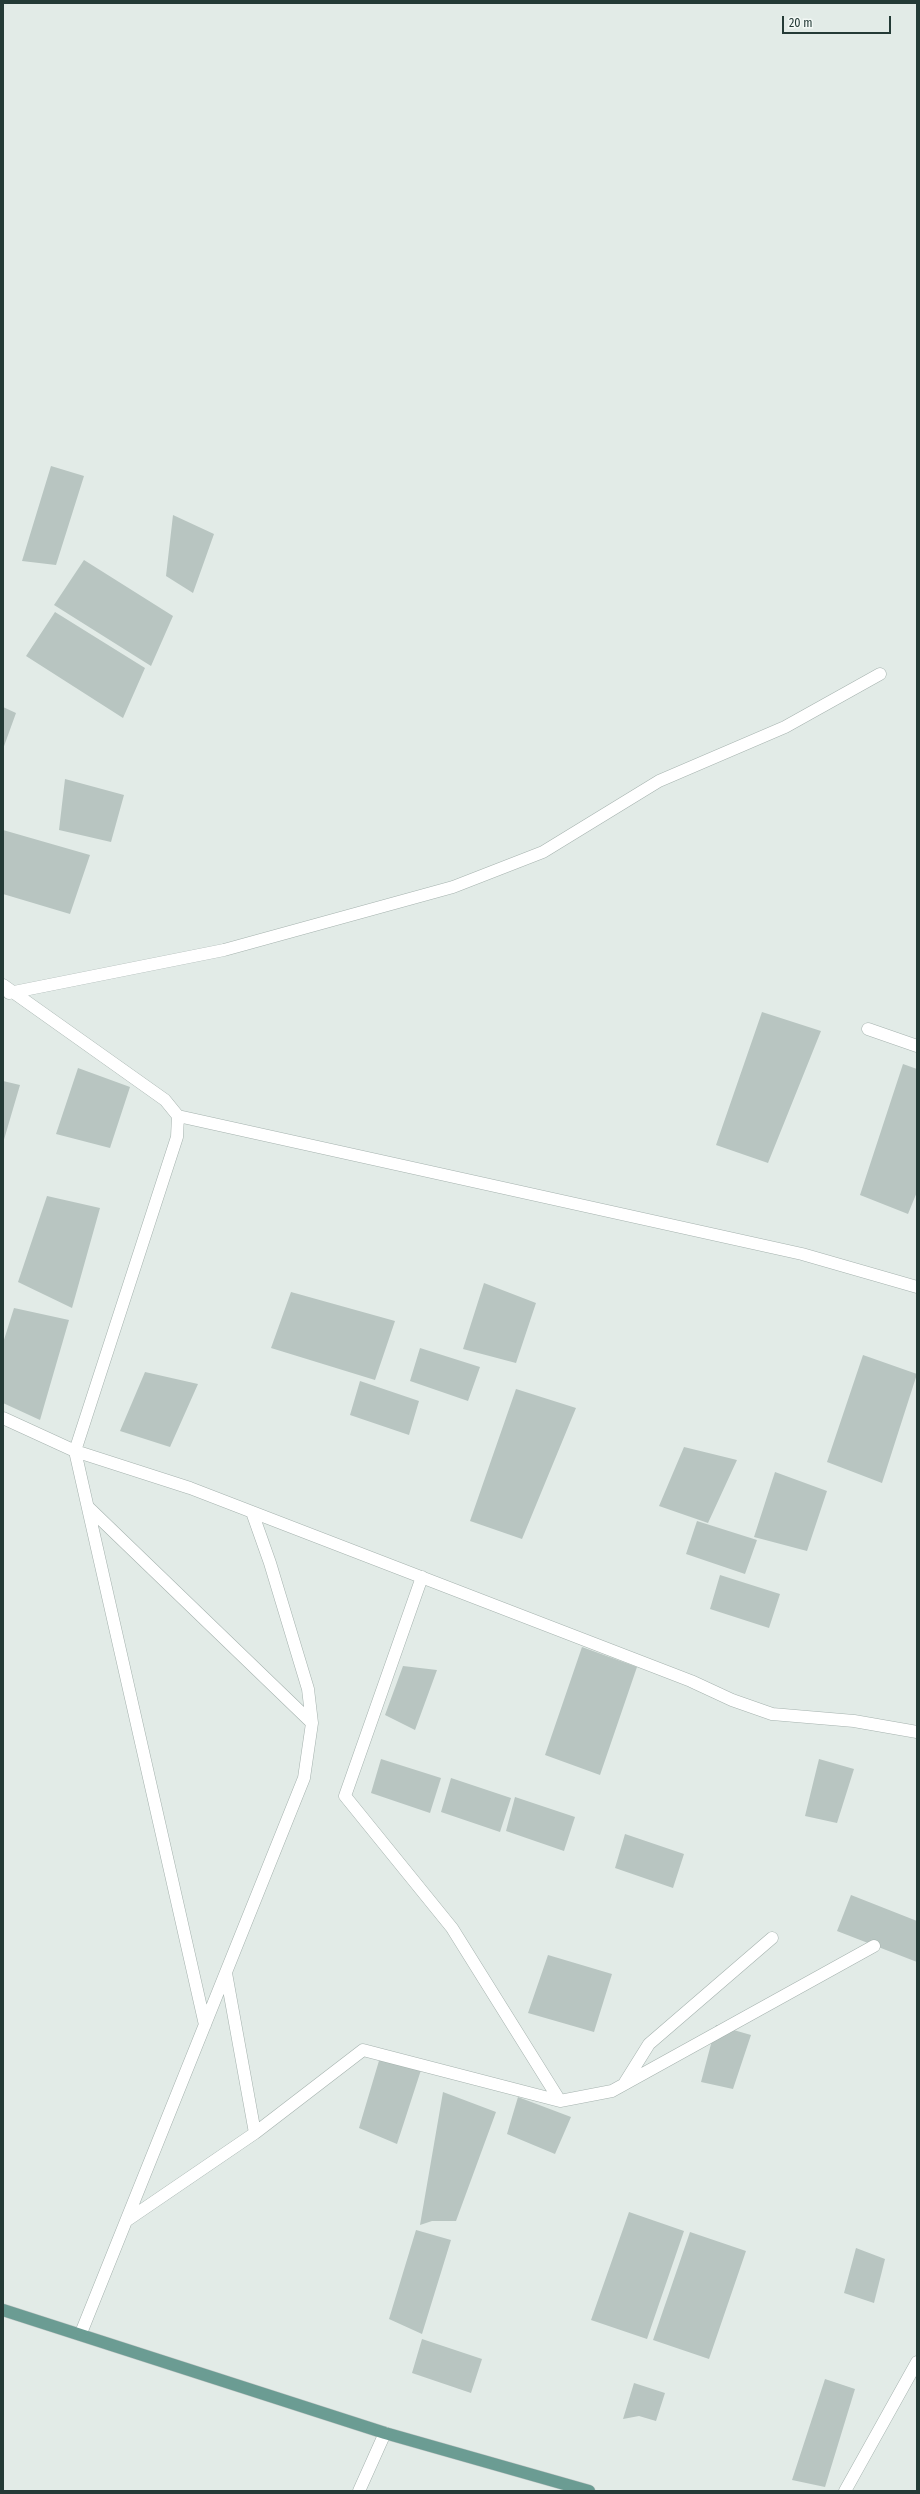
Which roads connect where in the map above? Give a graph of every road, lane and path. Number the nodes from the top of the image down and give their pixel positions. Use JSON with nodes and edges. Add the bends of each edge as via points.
{"nodes":[{"id":1,"x":880,"y":674,"type":"dead end"},
{"id":2,"x":6,"y":990,"type":"edge"},
{"id":3,"x":868,"y":1029,"type":"dead end"},
{"id":4,"x":917,"y":1046,"type":"edge"},
{"id":5,"x":178,"y":1116,"type":"junction"},
{"id":6,"x":917,"y":1287,"type":"edge"},
{"id":7,"x":3,"y":1418,"type":"edge"},
{"id":8,"x":76,"y":1451,"type":"junction"},
{"id":9,"x":88,"y":1507,"type":"junction"},
{"id":10,"x":252,"y":1512,"type":"junction"},
{"id":11,"x":422,"y":1577,"type":"junction"},
{"id":12,"x":312,"y":1723,"type":"junction"},
{"id":13,"x":917,"y":1732,"type":"edge"},
{"id":14,"x":772,"y":1938,"type":"dead end"},
{"id":15,"x":874,"y":1946,"type":"dead end"},
{"id":16,"x":226,"y":1973,"type":"junction"},
{"id":17,"x":205,"y":2025,"type":"junction"},
{"id":18,"x":622,"y":2085,"type":"junction"},
{"id":19,"x":560,"y":2101,"type":"junction"},
{"id":20,"x":255,"y":2133,"type":"junction"},
{"id":21,"x":126,"y":2221,"type":"junction"},
{"id":22,"x":3,"y":2310,"type":"edge"},
{"id":23,"x":81,"y":2333,"type":"junction"},
{"id":24,"x":917,"y":2362,"type":"edge"},
{"id":25,"x":385,"y":2433,"type":"junction"},
{"id":26,"x":359,"y":2491,"type":"edge"},
{"id":27,"x":589,"y":2491,"type":"edge"},
{"id":28,"x":846,"y":2491,"type":"edge"}],
"edges":[{"from":1,"to":2,"type":"street","via":[[785,727],[659,781],[543,852],[453,887],[224,950]]},
{"from":2,"to":5,"type":"street","via":[[165,1100]]},
{"from":3,"to":4,"type":"street"},
{"from":5,"to":6,"type":"street","via":[[802,1254]]},
{"from":5,"to":8,"type":"street","via":[[177,1137]]},
{"from":7,"to":8,"type":"street"},
{"from":8,"to":9,"type":"street"},
{"from":8,"to":10,"type":"street","via":[[190,1488]]},
{"from":9,"to":12,"type":"street"},
{"from":9,"to":17,"type":"street"},
{"from":10,"to":11,"type":"street"},
{"from":10,"to":12,"type":"street","via":[[308,1689]]},
{"from":11,"to":13,"type":"street","via":[[772,1714],[854,1721]]},
{"from":11,"to":19,"type":"street","via":[[345,1796],[452,1928]]},
{"from":12,"to":16,"type":"street","via":[[304,1778]]},
{"from":14,"to":18,"type":"street","via":[[649,2044]]},
{"from":15,"to":18,"type":"street"},
{"from":16,"to":17,"type":"street"},
{"from":16,"to":20,"type":"street"},
{"from":17,"to":21,"type":"street"},
{"from":18,"to":19,"type":"street","via":[[612,2091]]},
{"from":19,"to":20,"type":"street","via":[[364,2050]]},
{"from":20,"to":21,"type":"street"},
{"from":21,"to":23,"type":"street"},
{"from":22,"to":23,"type":"main road"},
{"from":23,"to":25,"type":"main road"},
{"from":24,"to":28,"type":"street"},
{"from":25,"to":26,"type":"street"},
{"from":25,"to":27,"type":"main road"}]}
